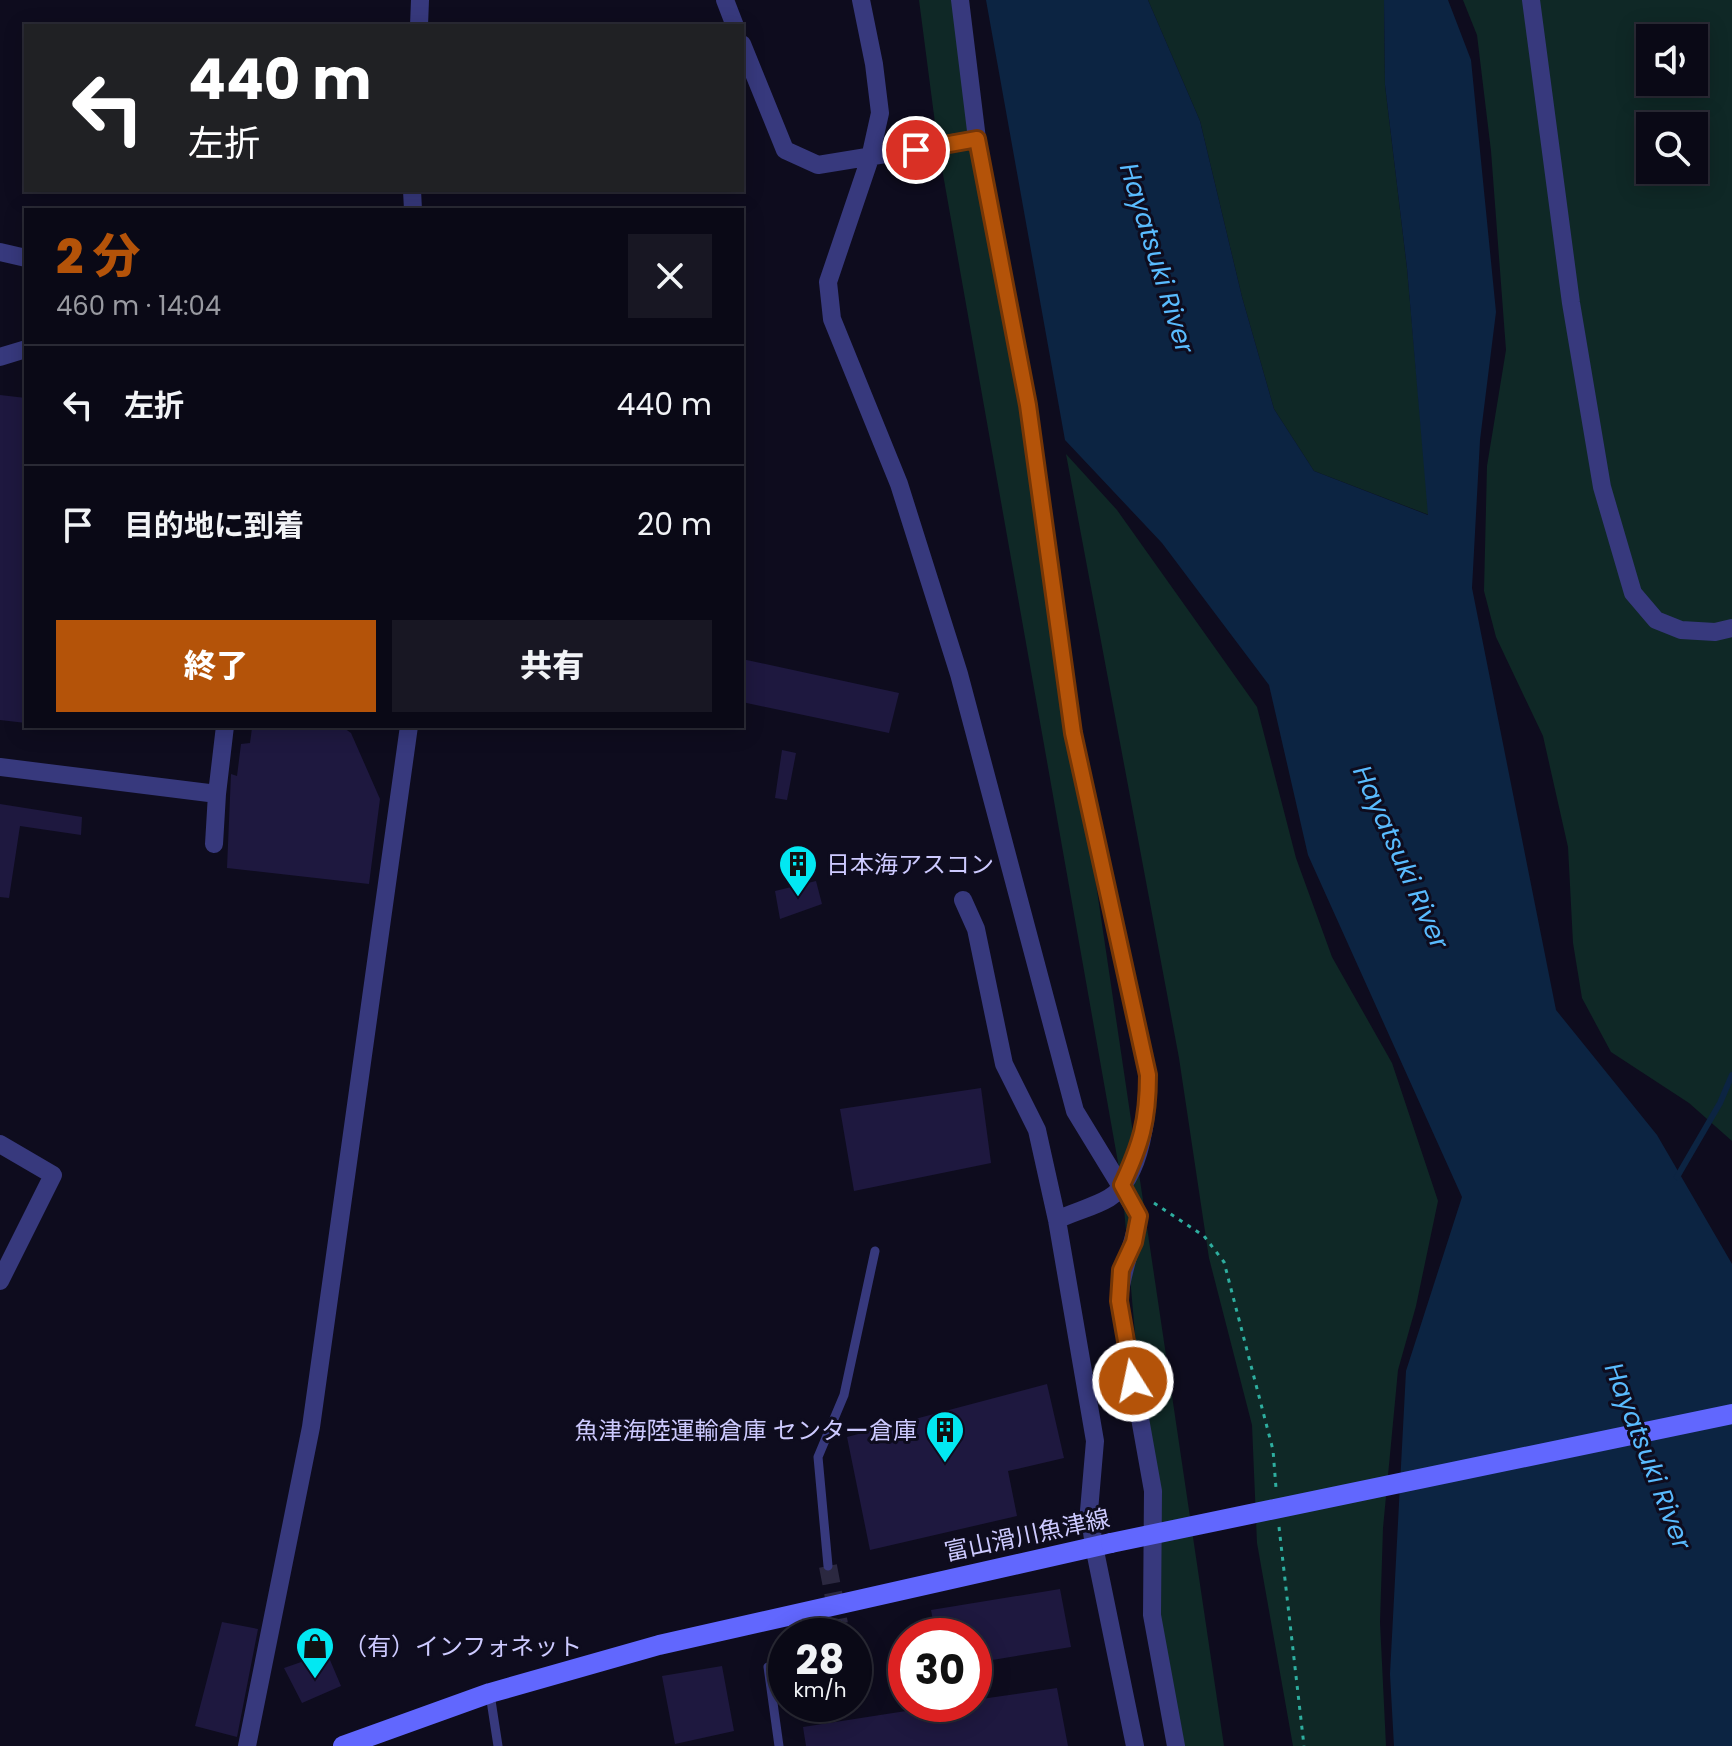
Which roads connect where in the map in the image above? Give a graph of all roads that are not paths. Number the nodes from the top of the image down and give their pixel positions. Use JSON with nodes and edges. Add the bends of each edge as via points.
{"nodes":[{"id":1,"x":420,"y":0,"type":"edge"},
{"id":2,"x":725,"y":0,"type":"edge"},
{"id":3,"x":861,"y":0,"type":"edge"},
{"id":4,"x":960,"y":0,"type":"edge"},
{"id":5,"x":1531,"y":0,"type":"edge"},
{"id":6,"x":419,"y":24,"type":"edge"},
{"id":7,"x":734,"y":24,"type":"edge"},
{"id":8,"x":744,"y":49,"type":"edge"},
{"id":9,"x":977,"y":139,"type":"junction"},
{"id":10,"x":870,"y":158,"type":"junction"},
{"id":11,"x":0,"y":252,"type":"edge"},
{"id":12,"x":24,"y":258,"type":"edge"},
{"id":13,"x":24,"y":350,"type":"edge"},
{"id":14,"x":0,"y":357,"type":"edge"},
{"id":15,"x":1732,"y":628,"type":"edge"},
{"id":16,"x":225,"y":728,"type":"edge"},
{"id":17,"x":409,"y":728,"type":"edge"},
{"id":18,"x":0,"y":767,"type":"edge"},
{"id":19,"x":217,"y":794,"type":"junction"},
{"id":20,"x":214,"y":844,"type":"dead end"},
{"id":21,"x":963,"y":900,"type":"dead end"},
{"id":22,"x":0,"y":1144,"type":"edge"},
{"id":23,"x":1122,"y":1185,"type":"junction"},
{"id":24,"x":1057,"y":1220,"type":"junction"},
{"id":25,"x":875,"y":1251,"type":"dead end"},
{"id":26,"x":0,"y":1281,"type":"edge"},
{"id":27,"x":1732,"y":1414,"type":"edge"},
{"id":28,"x":1102,"y":1544,"type":"junction"},
{"id":29,"x":828,"y":1566,"type":"tunnel mouth"},
{"id":30,"x":490,"y":1693,"type":"junction"},
{"id":31,"x":776,"y":1722,"type":"edge"},
{"id":32,"x":247,"y":1746,"type":"edge"},
{"id":33,"x":343,"y":1746,"type":"edge"},
{"id":34,"x":498,"y":1746,"type":"edge"},
{"id":35,"x":779,"y":1746,"type":"edge"},
{"id":36,"x":1135,"y":1746,"type":"edge"},
{"id":37,"x":1176,"y":1746,"type":"edge"}],
"edges":[{"from":1,"to":6,"type":"street"},
{"from":2,"to":7,"type":"street"},
{"from":3,"to":10,"type":"street","via":[[880,113]]},
{"from":4,"to":9,"type":"street"},
{"from":5,"to":15,"type":"street","via":[[1602,487],[1633,593],[1656,620],[1681,630]]},
{"from":8,"to":10,"type":"street","via":[[785,150],[818,165]]},
{"from":9,"to":10,"type":"street"},
{"from":9,"to":23,"type":"street","via":[[1028,405],[1073,733],[1148,1075],[1143,1139]]},
{"from":10,"to":23,"type":"street","via":[[828,282],[832,319],[899,484],[959,674],[1075,1111]]},
{"from":11,"to":12,"type":"street"},
{"from":13,"to":14,"type":"street"},
{"from":16,"to":19,"type":"street"},
{"from":17,"to":32,"type":"street","via":[[311,1427]]},
{"from":18,"to":19,"type":"street"},
{"from":19,"to":20,"type":"street"},
{"from":21,"to":24,"type":"street","via":[[976,929],[1004,1064],[1037,1130]]},
{"from":22,"to":26,"type":"street","via":[[53,1175]]},
{"from":23,"to":24,"type":"street","via":[[1110,1197]]},
{"from":23,"to":37,"type":"street","via":[[1139,1216],[1121,1270],[1119,1301],[1153,1491],[1152,1615]]},
{"from":24,"to":28,"type":"street","via":[[1095,1441],[1089,1511]]},
{"from":25,"to":29,"type":"lane","via":[[844,1395],[818,1457]]},
{"from":27,"to":28,"type":"main road","name":"富山滑川魚津線","bridge":true},
{"from":28,"to":30,"type":"main road","name":"富山滑川魚津線","via":[[659,1645]]},
{"from":28,"to":36,"type":"street"},
{"from":30,"to":33,"type":"main road","name":"富山滑川魚津線"},
{"from":30,"to":34,"type":"lane"},
{"from":31,"to":35,"type":"lane"}]}
